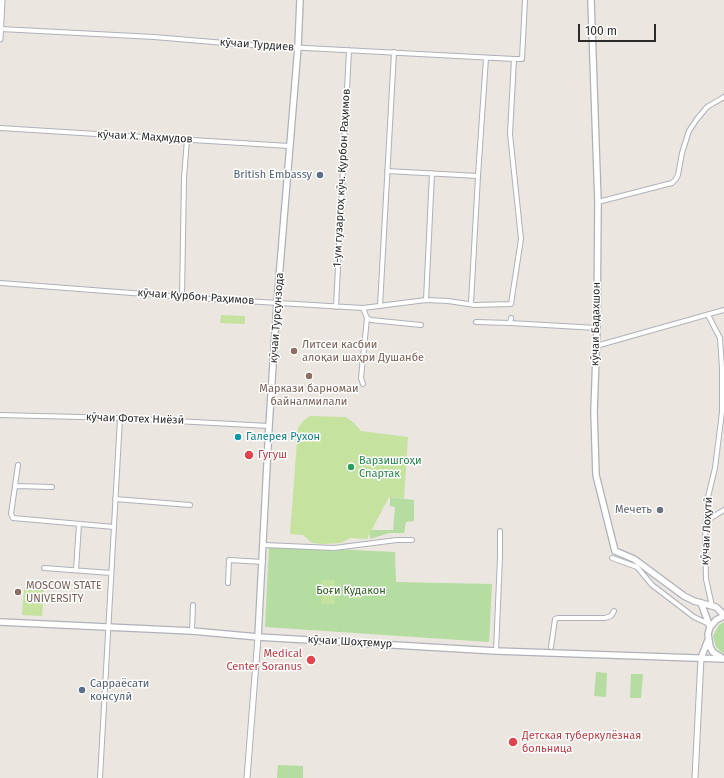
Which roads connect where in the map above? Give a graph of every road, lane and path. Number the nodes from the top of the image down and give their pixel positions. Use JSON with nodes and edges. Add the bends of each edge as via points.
{"nodes":[{"id":1,"x":2,"y":0,"type":"edge"},
{"id":2,"x":300,"y":0,"type":"edge"},
{"id":3,"x":525,"y":0,"type":"edge"},
{"id":4,"x":591,"y":0,"type":"edge"},
{"id":5,"x":0,"y":29,"type":"edge"},
{"id":6,"x":0,"y":34,"type":"edge"},
{"id":7,"x":0,"y":39,"type":"edge"},
{"id":8,"x":298,"y":48,"type":"junction"},
{"id":9,"x":349,"y":50,"type":"junction"},
{"id":10,"x":394,"y":52,"type":"junction"},
{"id":11,"x":486,"y":58,"type":"junction"},
{"id":12,"x":514,"y":60,"type":"junction"},
{"id":13,"x":724,"y":97,"type":"edge"},
{"id":14,"x":0,"y":128,"type":"edge"},
{"id":15,"x":187,"y":139,"type":"junction"},
{"id":16,"x":290,"y":146,"type":"junction"},
{"id":17,"x":387,"y":171,"type":"junction"},
{"id":18,"x":432,"y":174,"type":"junction"},
{"id":19,"x":478,"y":176,"type":"junction"},
{"id":20,"x":598,"y":202,"type":"junction"},
{"id":21,"x":0,"y":283,"type":"edge"},
{"id":22,"x":182,"y":297,"type":"junction"},
{"id":23,"x":426,"y":300,"type":"junction"},
{"id":24,"x":278,"y":303,"type":"junction"},
{"id":25,"x":472,"y":303,"type":"junction"},
{"id":26,"x":380,"y":306,"type":"junction"},
{"id":27,"x":336,"y":307,"type":"junction"},
{"id":28,"x":363,"y":308,"type":"junction"},
{"id":29,"x":724,"y":310,"type":"edge"},
{"id":30,"x":708,"y":315,"type":"junction"},
{"id":31,"x":366,"y":318,"type":"junction"},
{"id":32,"x":476,"y":322,"type":"dead end"},
{"id":33,"x":420,"y":325,"type":"dead end"},
{"id":34,"x":598,"y":328,"type":"junction"},
{"id":35,"x":596,"y":346,"type":"junction"},
{"id":36,"x":362,"y":384,"type":"dead end"},
{"id":37,"x":723,"y":412,"type":"edge"},
{"id":38,"x":0,"y":415,"type":"edge"},
{"id":39,"x":120,"y":418,"type":"junction"},
{"id":40,"x":269,"y":426,"type":"junction"},
{"id":41,"x":18,"y":465,"type":"dead end"},
{"id":42,"x":15,"y":486,"type":"junction"},
{"id":43,"x":52,"y":487,"type":"dead end"},
{"id":44,"x":115,"y":499,"type":"junction"},
{"id":45,"x":190,"y":504,"type":"dead end"},
{"id":46,"x":724,"y":510,"type":"edge"},
{"id":47,"x":706,"y":521,"type":"junction"},
{"id":48,"x":79,"y":524,"type":"junction"},
{"id":49,"x":114,"y":527,"type":"junction"},
{"id":50,"x":500,"y":531,"type":"dead end"},
{"id":51,"x":412,"y":540,"type":"dead end"},
{"id":52,"x":264,"y":545,"type":"junction"},
{"id":53,"x":612,"y":558,"type":"dead end"},
{"id":54,"x":263,"y":562,"type":"junction"},
{"id":55,"x":44,"y":568,"type":"dead end"},
{"id":56,"x":76,"y":570,"type":"junction"},
{"id":57,"x":111,"y":573,"type":"junction"},
{"id":58,"x":228,"y":583,"type":"dead end"},
{"id":59,"x":701,"y":603,"type":"junction"},
{"id":60,"x":193,"y":605,"type":"dead end"},
{"id":61,"x":712,"y":606,"type":"junction"},
{"id":62,"x":614,"y":611,"type":"dead end"},
{"id":63,"x":724,"y":615,"type":"edge"},
{"id":64,"x":0,"y":622,"type":"edge"},
{"id":65,"x":709,"y":625,"type":"junction"},
{"id":66,"x":108,"y":628,"type":"junction"},
{"id":67,"x":192,"y":631,"type":"junction"},
{"id":68,"x":258,"y":637,"type":"junction"},
{"id":69,"x":708,"y":640,"type":"junction"},
{"id":70,"x":552,"y":647,"type":"dead end"},
{"id":71,"x":496,"y":651,"type":"junction"},
{"id":72,"x":701,"y":658,"type":"junction"},
{"id":73,"x":724,"y":659,"type":"edge"},
{"id":74,"x":100,"y":778,"type":"edge"},
{"id":75,"x":247,"y":778,"type":"edge"},
{"id":76,"x":694,"y":778,"type":"edge"}],
"edges":[{"from":1,"to":5,"type":"street"},
{"from":2,"to":8,"type":"main road","name":"кӯчаи Турсунзода"},
{"from":3,"to":12,"type":"street","via":[[522,59]]},
{"from":4,"to":20,"type":"main road","name":"кӯчаи Бадахшон"},
{"from":5,"to":6,"type":"street"},
{"from":5,"to":8,"type":"street","name":"кӯчаи Турдиев"},
{"from":6,"to":7,"type":"street"},
{"from":8,"to":9,"type":"street","name":"кӯчаи Турдиев"},
{"from":8,"to":16,"type":"main road","name":"кӯчаи Турсунзода"},
{"from":9,"to":10,"type":"street","name":"кӯчаи Турдиев"},
{"from":9,"to":27,"type":"street","name":"1-ум гузаргоҳ кӯч. Қурбон Раҳимов"},
{"from":10,"to":11,"type":"street","name":"кӯчаи Турдиев"},
{"from":10,"to":17,"type":"street"},
{"from":11,"to":12,"type":"street","name":"кӯчаи Турдиев"},
{"from":11,"to":19,"type":"street"},
{"from":12,"to":25,"type":"street","name":"кӯчаи Қурбон Раҳимов","via":[[510,134],[521,238],[511,304]]},
{"from":13,"to":20,"type":"street","via":[[707,107],[689,131],[678,176],[672,183]]},
{"from":14,"to":15,"type":"street","name":"кӯчаи Х. Маҳмудов"},
{"from":15,"to":16,"type":"street","name":"кӯчаи Х. Маҳмудов"},
{"from":15,"to":22,"type":"street"},
{"from":16,"to":24,"type":"main road","name":"кӯчаи Турсунзода"},
{"from":17,"to":18,"type":"street"},
{"from":17,"to":26,"type":"street"},
{"from":18,"to":19,"type":"street"},
{"from":18,"to":23,"type":"street"},
{"from":19,"to":25,"type":"street"},
{"from":20,"to":34,"type":"main road","name":"кӯчаи Бадахшон"},
{"from":21,"to":22,"type":"street","name":"кӯчаи Қурбон Раҳимов"},
{"from":22,"to":24,"type":"street","name":"кӯчаи Қурбон Раҳимов"},
{"from":23,"to":25,"type":"street","name":"кӯчаи Қурбон Раҳимов"},
{"from":23,"to":26,"type":"street","name":"кӯчаи Қурбон Раҳимов"},
{"from":24,"to":27,"type":"street","name":"кӯчаи Қурбон Раҳимов"},
{"from":24,"to":40,"type":"main road","name":"кӯчаи Турсунзода"},
{"from":26,"to":28,"type":"street","name":"кӯчаи Қурбон Раҳимов"},
{"from":27,"to":28,"type":"street","name":"кӯчаи Қурбон Раҳимов"},
{"from":28,"to":31,"type":"street"},
{"from":29,"to":30,"type":"street"},
{"from":30,"to":35,"type":"street"},
{"from":30,"to":37,"type":"street","name":"кӯчаи Лоҳутӣ","via":[[720,338]]},
{"from":31,"to":33,"type":"street"},
{"from":31,"to":36,"type":"street"},
{"from":32,"to":34,"type":"street","via":[[511,321]]},
{"from":34,"to":35,"type":"main road","name":"кӯчаи Бадахшон"},
{"from":35,"to":59,"type":"main road","name":"кӯчаи Бадахшон","via":[[596,475],[615,551],[634,559],[676,591]]},
{"from":37,"to":47,"type":"street","name":"кӯчаи Лоҳутӣ"},
{"from":38,"to":39,"type":"street","name":"кӯчаи Фотех Ниёзӣ"},
{"from":39,"to":40,"type":"street","name":"кӯчаи Фотех Ниёзӣ"},
{"from":39,"to":44,"type":"street"},
{"from":40,"to":52,"type":"main road","name":"кӯчаи Турсунзода"},
{"from":41,"to":42,"type":"street"},
{"from":42,"to":43,"type":"street"},
{"from":42,"to":48,"type":"street","via":[[11,514],[13,518]]},
{"from":44,"to":45,"type":"street"},
{"from":44,"to":49,"type":"street"},
{"from":46,"to":47,"type":"street"},
{"from":47,"to":61,"type":"street","name":"кӯчаи Лоҳутӣ","via":[[706,579]]},
{"from":48,"to":49,"type":"street"},
{"from":48,"to":56,"type":"street"},
{"from":49,"to":57,"type":"street"},
{"from":50,"to":71,"type":"street"},
{"from":51,"to":52,"type":"street","via":[[334,548]]},
{"from":52,"to":54,"type":"main road","name":"кӯчаи Турсунзода"},
{"from":53,"to":65,"type":"street","via":[[637,567],[652,585],[694,617]]},
{"from":54,"to":58,"type":"street","via":[[229,560]]},
{"from":54,"to":68,"type":"main road","name":"кӯчаи Турсунзода"},
{"from":55,"to":56,"type":"street"},
{"from":56,"to":57,"type":"street"},
{"from":57,"to":66,"type":"street"},
{"from":59,"to":61,"type":"main road"},
{"from":59,"to":65,"type":"main road"},
{"from":60,"to":67,"type":"street"},
{"from":61,"to":63,"type":"main road"},
{"from":62,"to":70,"type":"street","via":[[611,616],[605,618],[554,619]]},
{"from":63,"to":65,"type":"main road"},
{"from":64,"to":66,"type":"main road","name":"кӯчаи Шоҳтемур"},
{"from":65,"to":69,"type":"main road"},
{"from":66,"to":67,"type":"main road","name":"кӯчаи Шоҳтемур"},
{"from":66,"to":74,"type":"street"},
{"from":67,"to":68,"type":"main road","name":"кӯчаи Шоҳтемур"},
{"from":68,"to":71,"type":"main road","name":"кӯчаи Шоҳтемур"},
{"from":68,"to":75,"type":"street"},
{"from":69,"to":72,"type":"main road"},
{"from":69,"to":73,"type":"main road","via":[[713,652]]},
{"from":71,"to":72,"type":"main road","name":"кӯчаи Шоҳтемур"},
{"from":72,"to":73,"type":"main road","name":"кӯчаи Шоҳтемур"},
{"from":72,"to":76,"type":"street"}]}
